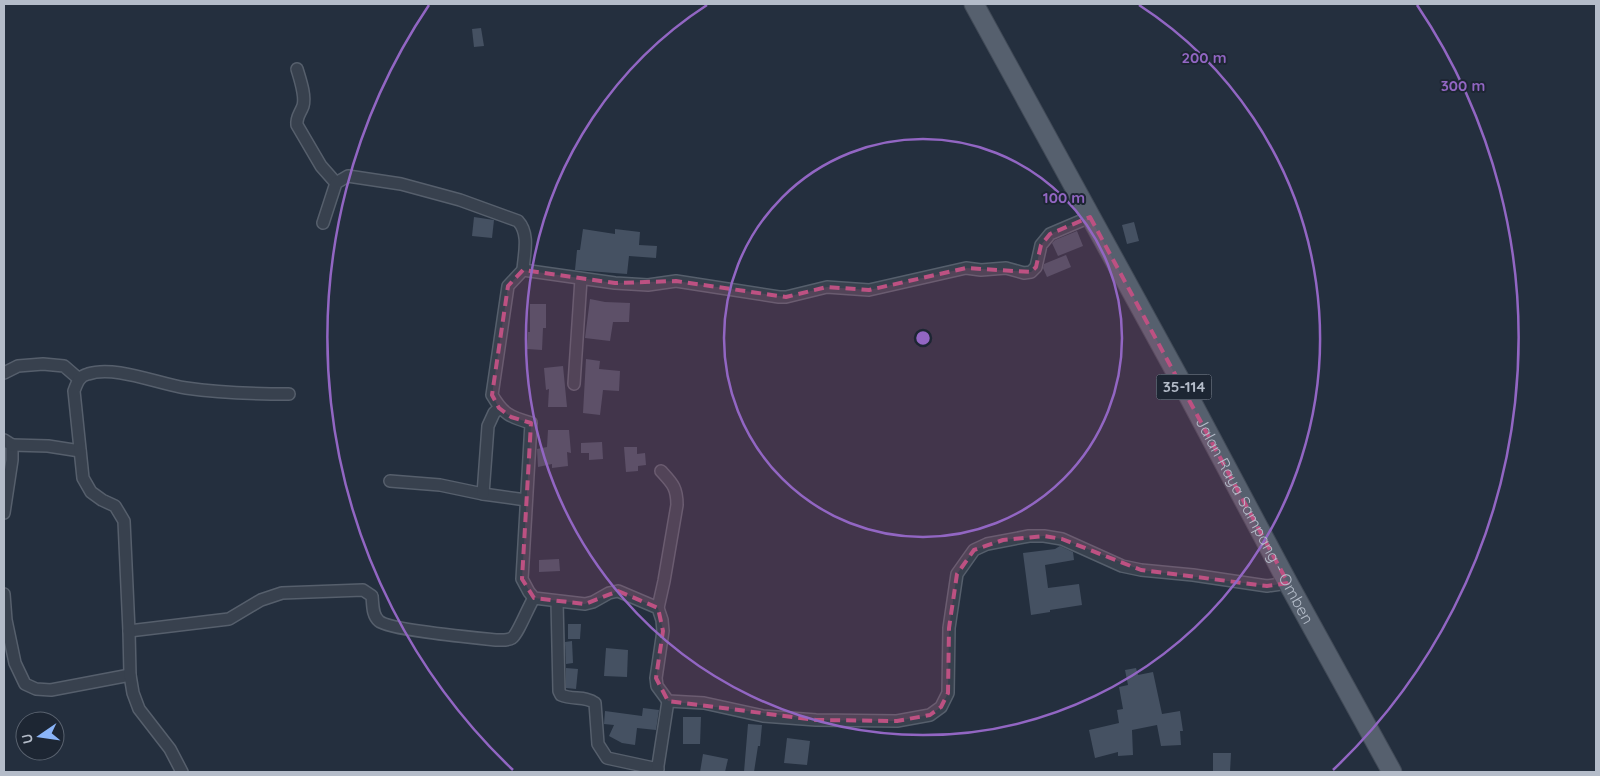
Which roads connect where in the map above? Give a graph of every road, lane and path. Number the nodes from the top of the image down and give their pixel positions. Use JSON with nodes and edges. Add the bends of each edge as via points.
{"nodes":[{"id":1,"x":974,"y":4,"type":"edge"},
{"id":2,"x":297,"y":69,"type":"dead end"},
{"id":3,"x":336,"y":183,"type":"junction"},
{"id":4,"x":1090,"y":217,"type":"junction"},
{"id":5,"x":323,"y":223,"type":"dead end"},
{"id":6,"x":523,"y":270,"type":"junction"},
{"id":7,"x":580,"y":279,"type":"junction"},
{"id":8,"x":4,"y":373,"type":"edge"},
{"id":9,"x":79,"y":379,"type":"junction"},
{"id":10,"x":574,"y":384,"type":"dead end"},
{"id":11,"x":289,"y":394,"type":"dead end"},
{"id":12,"x":499,"y":408,"type":"junction"},
{"id":13,"x":8,"y":443,"type":"edge"},
{"id":14,"x":80,"y":451,"type":"junction"},
{"id":15,"x":661,"y":471,"type":"dead end"},
{"id":16,"x":390,"y":481,"type":"dead end"},
{"id":17,"x":484,"y":494,"type":"junction"},
{"id":18,"x":526,"y":500,"type":"junction"},
{"id":19,"x":4,"y":513,"type":"edge"},
{"id":20,"x":1288,"y":583,"type":"junction"},
{"id":21,"x":4,"y":594,"type":"edge"},
{"id":22,"x":534,"y":598,"type":"junction"},
{"id":23,"x":557,"y":601,"type":"junction"},
{"id":24,"x":658,"y":608,"type":"junction"},
{"id":25,"x":130,"y":631,"type":"junction"},
{"id":26,"x":130,"y":675,"type":"junction"},
{"id":27,"x":668,"y":701,"type":"junction"},
{"id":28,"x":657,"y":771,"type":"edge"},
{"id":29,"x":182,"y":772,"type":"edge"},
{"id":30,"x":1392,"y":772,"type":"edge"}],
"edges":[{"from":1,"to":4,"type":"main road","name":"Jalan Raya Sampang - Omben","number":"35-114"},
{"from":2,"to":3,"type":"street","via":[[304,99],[297,126]]},
{"from":3,"to":5,"type":"street"},
{"from":3,"to":6,"type":"street","via":[[348,176],[401,184],[460,200],[518,221],[523,227],[526,242]]},
{"from":4,"to":7,"type":"street","via":[[1050,234],[1041,245],[1036,268],[1024,273],[1006,268],[966,268],[869,290],[827,287],[786,297],[676,281],[648,285]]},
{"from":4,"to":20,"type":"main road","name":"Jalan Raya Sampang - Omben","number":"35-114"},
{"from":6,"to":7,"type":"street"},
{"from":6,"to":12,"type":"street","via":[[508,286],[492,395]]},
{"from":7,"to":10,"type":"street"},
{"from":8,"to":9,"type":"street","via":[[18,366],[43,364],[64,366]]},
{"from":9,"to":11,"type":"street","via":[[86,374],[101,372],[225,393]]},
{"from":9,"to":14,"type":"street","via":[[74,391]]},
{"from":12,"to":17,"type":"street","via":[[488,426]]},
{"from":12,"to":18,"type":"street","via":[[511,417],[530,423]]},
{"from":13,"to":14,"type":"street"},
{"from":13,"to":19,"type":"street","via":[[12,460]]},
{"from":14,"to":25,"type":"street","via":[[83,478],[90,492],[115,506],[124,521]]},
{"from":15,"to":24,"type":"street","via":[[675,486],[678,505]]},
{"from":16,"to":17,"type":"street","via":[[440,485]]},
{"from":17,"to":18,"type":"street"},
{"from":18,"to":22,"type":"street","via":[[522,579]]},
{"from":20,"to":27,"type":"street","via":[[1267,586],[1141,570],[1122,566],[1062,539],[1044,536],[1003,540],[974,550],[957,574],[949,628],[948,693],[941,707],[930,714],[897,721],[816,720],[763,716],[704,703]]},
{"from":20,"to":30,"type":"main road","name":"Jalan Raya Sampang - Omben","number":"35-114"},
{"from":21,"to":26,"type":"street","via":[[15,663],[25,684],[36,690],[51,690]]},
{"from":22,"to":23,"type":"street"},
{"from":22,"to":25,"type":"street","via":[[518,631],[506,640],[380,623],[374,615],[372,596],[363,590],[282,593],[261,600],[229,619]]},
{"from":23,"to":24,"type":"street","via":[[585,604],[618,591]]},
{"from":23,"to":28,"type":"street","via":[[561,695],[596,703],[598,744],[607,758]]},
{"from":24,"to":27,"type":"street","via":[[663,631],[656,678],[657,686]]},
{"from":25,"to":26,"type":"street"},
{"from":26,"to":29,"type":"street","via":[[139,709]]},
{"from":27,"to":28,"type":"street"}]}
